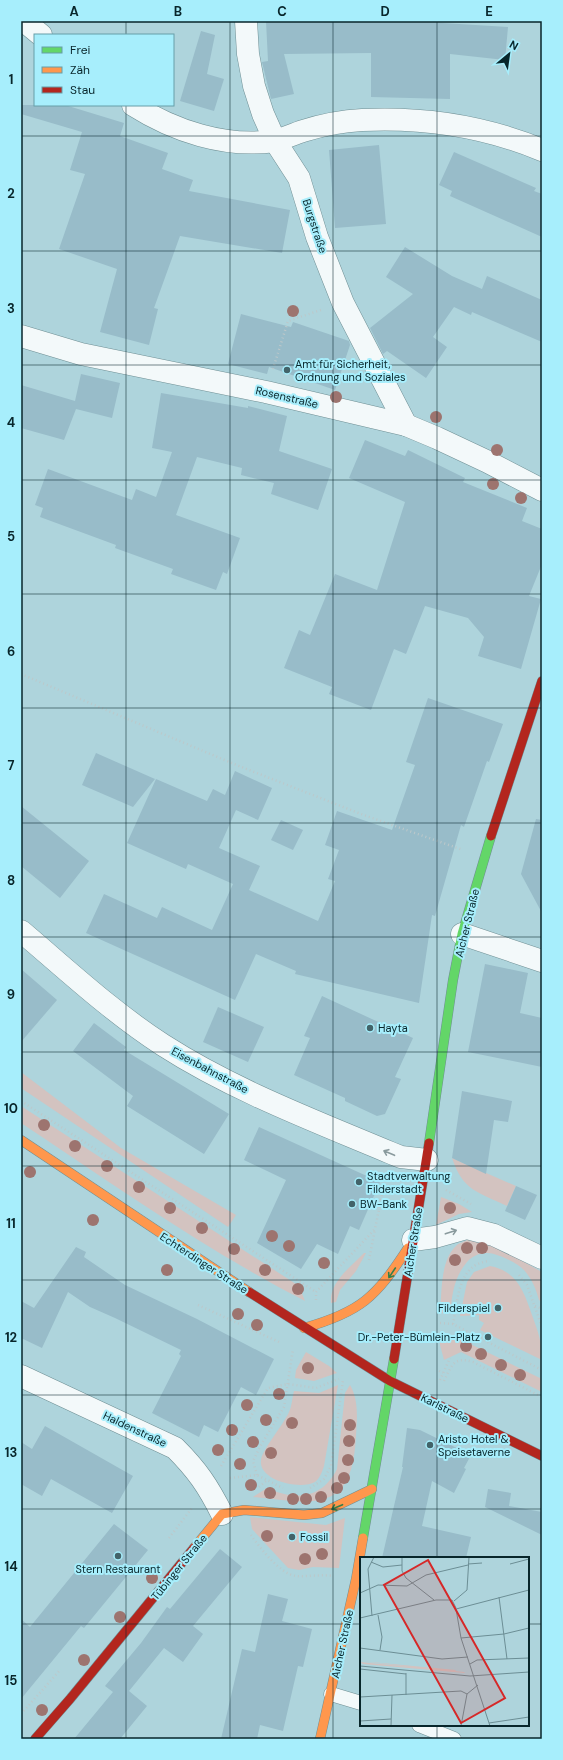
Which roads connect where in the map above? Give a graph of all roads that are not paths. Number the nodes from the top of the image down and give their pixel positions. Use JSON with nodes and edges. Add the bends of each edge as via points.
{"nodes":[{"id":1,"x":24,"y":21,"type":"edge"},
{"id":2,"x":246,"y":21,"type":"edge"},
{"id":3,"x":40,"y":34,"type":"edge"},
{"id":4,"x":135,"y":106,"type":"edge"},
{"id":5,"x":274,"y":141,"type":"junction"},
{"id":6,"x":542,"y":150,"type":"edge"},
{"id":7,"x":21,"y":336,"type":"edge"},
{"id":8,"x":406,"y":425,"type":"junction"},
{"id":9,"x":542,"y":490,"type":"edge"},
{"id":10,"x":542,"y":681,"type":"edge"},
{"id":11,"x":21,"y":931,"type":"edge"},
{"id":12,"x":462,"y":934,"type":"junction"},
{"id":13,"x":542,"y":961,"type":"edge"},
{"id":14,"x":21,"y":1140,"type":"edge"},
{"id":15,"x":427,"y":1160,"type":"junction"},
{"id":16,"x":413,"y":1240,"type":"junction"},
{"id":17,"x":542,"y":1258,"type":"edge"},
{"id":18,"x":304,"y":1328,"type":"junction"},
{"id":19,"x":21,"y":1376,"type":"edge"},
{"id":20,"x":390,"y":1381,"type":"junction"},
{"id":21,"x":542,"y":1456,"type":"edge"},
{"id":22,"x":372,"y":1489,"type":"junction"},
{"id":23,"x":222,"y":1514,"type":"junction"},
{"id":24,"x":331,"y":1694,"type":"junction"},
{"id":25,"x":360,"y":1703,"type":"edge"},
{"id":26,"x":422,"y":1726,"type":"edge"},
{"id":27,"x":35,"y":1739,"type":"edge"},
{"id":28,"x":320,"y":1739,"type":"edge"},
{"id":29,"x":454,"y":1739,"type":"edge"}],
"edges":[{"from":1,"to":3,"type":"street"},
{"from":2,"to":5,"type":"street","name":"Burgstraße","via":[[248,54],[254,86]]},
{"from":4,"to":5,"type":"street","via":[[180,130],[216,139],[243,142]]},
{"from":5,"to":6,"type":"street","via":[[327,125],[361,120],[412,120],[478,128]]},
{"from":5,"to":8,"type":"street","name":"Burgstraße","via":[[299,178],[317,237],[343,303]]},
{"from":7,"to":8,"type":"street","name":"Rosenstraße","via":[[80,354],[266,392]]},
{"from":8,"to":9,"type":"street","name":"Rosenstraße","via":[[486,461]]},
{"from":10,"to":12,"type":"main road","name":"Aicher Straße"},
{"from":15,"to":11,"type":"street","name":"Eisenbahnstraße","one_way":true,"via":[[401,1158],[225,1080],[197,1065],[163,1045],[115,1009]]},
{"from":12,"to":13,"type":"street"},
{"from":12,"to":15,"type":"main road","name":"Aicher Straße"},
{"from":14,"to":18,"type":"main road","name":"Echterdinger Straße"},
{"from":15,"to":16,"type":"main road","name":"Aicher Straße"},
{"from":16,"to":17,"type":"street","one_way":true,"via":[[467,1228],[481,1230]]},
{"from":16,"to":18,"type":"main road","one_way":true,"via":[[374,1296],[350,1313],[327,1323]]},
{"from":16,"to":20,"type":"main road","name":"Aicher Straße"},
{"from":18,"to":20,"type":"main road","name":"Echterdinger Straße"},
{"from":19,"to":23,"type":"street","name":"Haldenstraße","via":[[175,1448],[209,1487]]},
{"from":20,"to":21,"type":"main road","name":"Karlstraße"},
{"from":20,"to":22,"type":"main road","name":"Aicher Straße"},
{"from":22,"to":23,"type":"main road","one_way":true,"via":[[322,1513],[304,1515],[244,1510]]},
{"from":22,"to":24,"type":"main road","name":"Aicher Straße"},
{"from":23,"to":27,"type":"main road","name":"Tübinger Straße"},
{"from":24,"to":25,"type":"lane"},
{"from":24,"to":28,"type":"main road","name":"Aicher Straße"},
{"from":26,"to":29,"type":"lane"}]}
